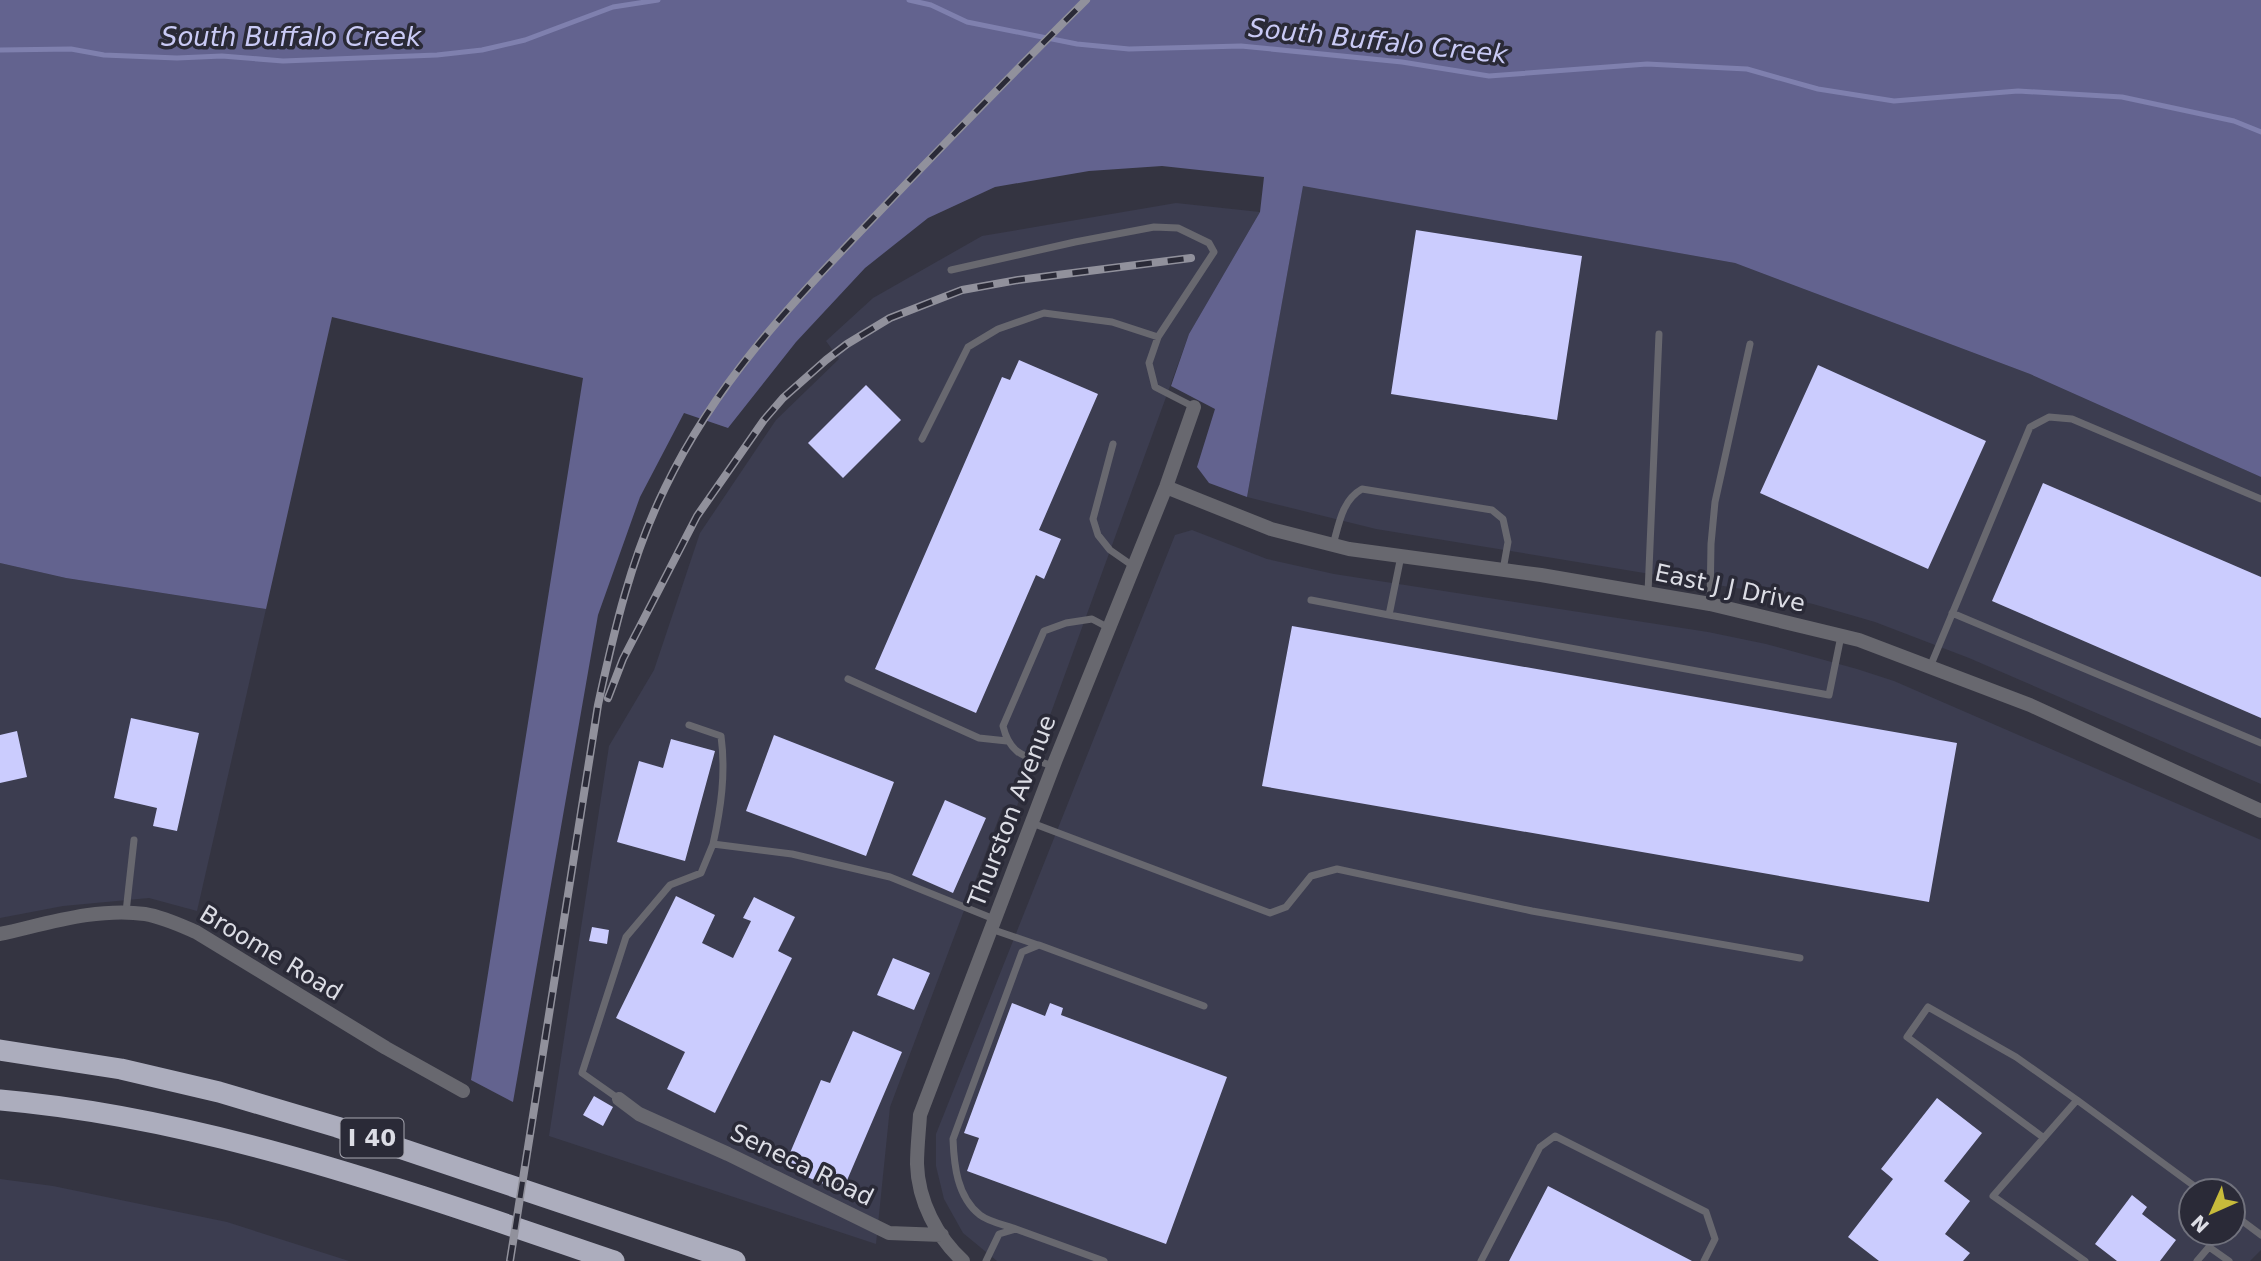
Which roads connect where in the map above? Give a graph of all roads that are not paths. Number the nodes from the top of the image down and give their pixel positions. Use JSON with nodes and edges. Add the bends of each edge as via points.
{"nodes":[{"id":1,"x":951,"y":270,"type":"dead end"},
{"id":2,"x":1659,"y":334,"type":"dead end"},
{"id":3,"x":1158,"y":338,"type":"junction"},
{"id":4,"x":1750,"y":344,"type":"dead end"},
{"id":5,"x":1194,"y":407,"type":"joint"},
{"id":6,"x":922,"y":439,"type":"dead end"},
{"id":7,"x":1113,"y":444,"type":"dead end"},
{"id":8,"x":1166,"y":487,"type":"junction"},
{"id":9,"x":2261,"y":499,"type":"edge"},
{"id":10,"x":1333,"y":545,"type":"junction"},
{"id":11,"x":1401,"y":556,"type":"junction"},
{"id":12,"x":1134,"y":566,"type":"junction"},
{"id":13,"x":1503,"y":570,"type":"junction"},
{"id":14,"x":1648,"y":594,"type":"junction"},
{"id":15,"x":1311,"y":600,"type":"dead end"},
{"id":16,"x":1710,"y":604,"type":"junction"},
{"id":17,"x":1952,"y":613,"type":"junction"},
{"id":18,"x":1390,"y":615,"type":"junction"},
{"id":19,"x":1109,"y":628,"type":"junction"},
{"id":20,"x":1842,"y":636,"type":"junction"},
{"id":21,"x":1930,"y":667,"type":"junction"},
{"id":22,"x":848,"y":679,"type":"dead end"},
{"id":23,"x":690,"y":725,"type":"dead end"},
{"id":24,"x":1007,"y":741,"type":"junction"},
{"id":25,"x":2261,"y":743,"type":"edge"},
{"id":26,"x":1053,"y":766,"type":"junction"},
{"id":27,"x":2261,"y":811,"type":"edge"},
{"id":28,"x":1031,"y":823,"type":"junction"},
{"id":29,"x":134,"y":840,"type":"dead end"},
{"id":30,"x":713,"y":844,"type":"junction"},
{"id":31,"x":125,"y":913,"type":"junction"},
{"id":32,"x":993,"y":924,"type":"junction"},
{"id":33,"x":0,"y":934,"type":"edge"},
{"id":34,"x":1039,"y":945,"type":"junction"},
{"id":35,"x":1800,"y":958,"type":"dead end"},
{"id":36,"x":1204,"y":1006,"type":"dead end"},
{"id":37,"x":0,"y":1050,"type":"edge"},
{"id":38,"x":463,"y":1091,"type":"dead end"},
{"id":39,"x":619,"y":1099,"type":"joint"},
{"id":40,"x":0,"y":1100,"type":"edge"},
{"id":41,"x":2077,"y":1100,"type":"junction"},
{"id":42,"x":2044,"y":1138,"type":"junction"},
{"id":43,"x":2182,"y":1177,"type":"edge"},
{"id":44,"x":1016,"y":1229,"type":"junction"},
{"id":45,"x":942,"y":1235,"type":"junction"},
{"id":46,"x":614,"y":1261,"type":"edge"},
{"id":47,"x":735,"y":1261,"type":"edge"},
{"id":48,"x":963,"y":1261,"type":"edge"},
{"id":49,"x":986,"y":1261,"type":"edge"},
{"id":50,"x":1104,"y":1261,"type":"edge"},
{"id":51,"x":1481,"y":1261,"type":"edge"},
{"id":52,"x":1704,"y":1261,"type":"edge"},
{"id":53,"x":2085,"y":1261,"type":"edge"},
{"id":54,"x":2197,"y":1261,"type":"edge"},
{"id":55,"x":2229,"y":1261,"type":"edge"}],
"edges":[{"from":1,"to":3,"type":"lane","via":[[1124,232],[1178,228],[1209,243],[1213,252]]},
{"from":2,"to":14,"type":"lane"},
{"from":3,"to":5,"type":"lane","via":[[1149,363],[1156,387]]},
{"from":3,"to":6,"type":"lane","via":[[1112,322],[1044,313],[998,329],[968,347]]},
{"from":4,"to":16,"type":"lane","via":[[1715,502]]},
{"from":5,"to":8,"type":"street","name":"Thurston Avenue"},
{"from":7,"to":12,"type":"lane","via":[[1093,519],[1110,550]]},
{"from":8,"to":10,"type":"street","name":"East J J Drive","via":[[1271,529]]},
{"from":8,"to":12,"type":"street","name":"Thurston Avenue"},
{"from":9,"to":17,"type":"lane","via":[[2073,418],[2049,417],[2030,427]]},
{"from":10,"to":11,"type":"street","name":"East J J Drive"},
{"from":10,"to":13,"type":"lane","via":[[1342,513],[1353,494],[1362,489],[1492,510],[1503,519],[1508,542]]},
{"from":11,"to":13,"type":"street","name":"East J J Drive"},
{"from":11,"to":18,"type":"lane"},
{"from":12,"to":19,"type":"street","name":"Thurston Avenue"},
{"from":13,"to":14,"type":"street","name":"East J J Drive"},
{"from":14,"to":16,"type":"street","name":"East J J Drive"},
{"from":15,"to":18,"type":"lane"},
{"from":16,"to":20,"type":"street","name":"East J J Drive"},
{"from":17,"to":21,"type":"lane"},
{"from":17,"to":25,"type":"lane"},
{"from":18,"to":20,"type":"lane","via":[[1829,695]]},
{"from":19,"to":24,"type":"lane","via":[[1091,619],[1044,631],[1003,726]]},
{"from":19,"to":26,"type":"street","name":"Thurston Avenue"},
{"from":20,"to":21,"type":"street","name":"East J J Drive"},
{"from":21,"to":27,"type":"street","name":"East J J Drive","via":[[2030,705]]},
{"from":22,"to":24,"type":"lane","via":[[979,738]]},
{"from":23,"to":30,"type":"lane","via":[[721,736],[723,788]]},
{"from":24,"to":26,"type":"lane","via":[[1021,754]]},
{"from":26,"to":28,"type":"street","name":"Thurston Avenue"},
{"from":28,"to":32,"type":"street","name":"Thurston Avenue"},
{"from":28,"to":35,"type":"lane","via":[[1270,913],[1286,906],[1311,876],[1337,869],[1532,911]]},
{"from":29,"to":31,"type":"lane"},
{"from":30,"to":32,"type":"lane","via":[[792,854],[890,877]]},
{"from":30,"to":39,"type":"lane","via":[[701,873],[670,885],[626,937],[583,1073]]},
{"from":31,"to":33,"type":"street","name":"Broome Road"},
{"from":31,"to":38,"type":"street","name":"Broome Road","via":[[159,918],[196,932]]},
{"from":32,"to":34,"type":"lane"},
{"from":32,"to":45,"type":"street","name":"Thurston Avenue","via":[[920,1115],[917,1167],[926,1210]]},
{"from":34,"to":36,"type":"lane"},
{"from":34,"to":44,"type":"lane","via":[[1021,952],[953,1139],[955,1171],[967,1201],[981,1216]]},
{"from":37,"to":47,"type":"highway","number":"I 40","via":[[121,1069],[219,1092]]},
{"from":39,"to":45,"type":"street","name":"Seneca Road","via":[[639,1114],[889,1233]]},
{"from":40,"to":46,"type":"highway","number":"I 40","via":[[99,1111],[294,1157]]},
{"from":41,"to":42,"type":"lane"},
{"from":41,"to":42,"type":"lane","via":[[2016,1057],[1928,1007],[1907,1037]]},
{"from":41,"to":43,"type":"lane"},
{"from":42,"to":53,"type":"lane","via":[[1993,1196]]},
{"from":44,"to":49,"type":"lane","via":[[999,1234]]},
{"from":44,"to":50,"type":"lane"},
{"from":45,"to":48,"type":"street"},
{"from":51,"to":52,"type":"lane","via":[[1540,1147],[1555,1136],[1706,1212],[1715,1239]]},
{"from":54,"to":55,"type":"lane","via":[[2209,1247]]}]}
